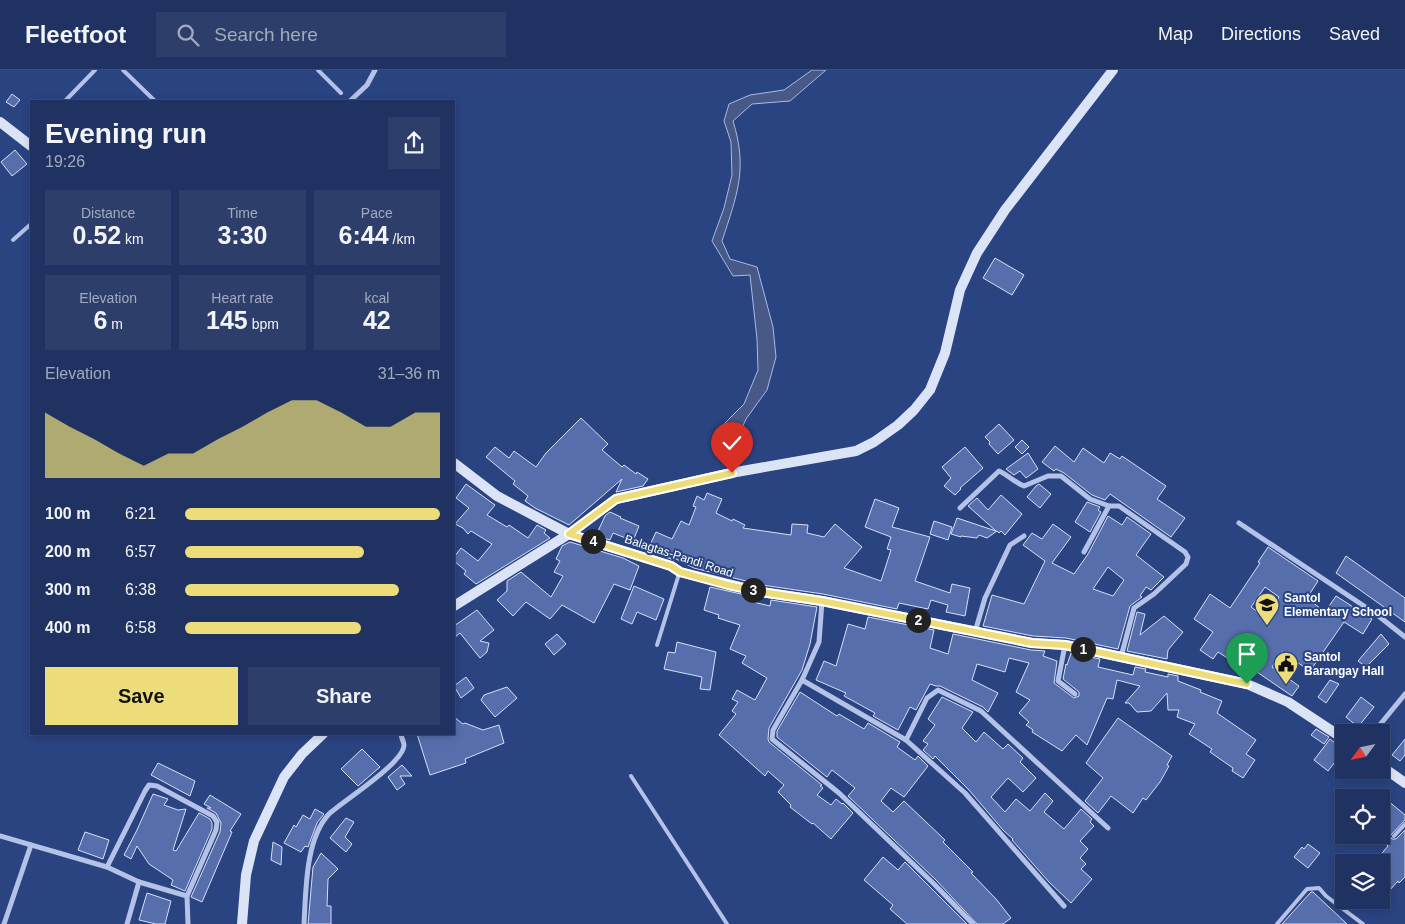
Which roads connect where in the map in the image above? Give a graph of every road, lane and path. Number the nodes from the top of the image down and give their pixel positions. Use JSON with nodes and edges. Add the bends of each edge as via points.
{"nodes":[{"id":1,"x":94,"y":70,"type":"edge"},
{"id":2,"x":123,"y":70,"type":"edge"},
{"id":3,"x":318,"y":70,"type":"edge"},
{"id":4,"x":375,"y":70,"type":"edge"},
{"id":5,"x":1113,"y":70,"type":"edge"},
{"id":6,"x":341,"y":92,"type":"dead end"},
{"id":7,"x":66,"y":100,"type":"edge"},
{"id":8,"x":153,"y":100,"type":"edge"},
{"id":9,"x":351,"y":100,"type":"edge"},
{"id":10,"x":0,"y":122,"type":"edge"},
{"id":11,"x":29,"y":141,"type":"edge"},
{"id":12,"x":30,"y":225,"type":"edge"},
{"id":13,"x":13,"y":240,"type":"dead end"},
{"id":14,"x":455,"y":464,"type":"edge"},
{"id":15,"x":1109,"y":506,"type":"junction"},
{"id":16,"x":960,"y":508,"type":"dead end"},
{"id":17,"x":1239,"y":523,"type":"dead end"},
{"id":18,"x":569,"y":534,"type":"junction"},
{"id":19,"x":1024,"y":536,"type":"dead end"},
{"id":20,"x":1084,"y":552,"type":"dead end"},
{"id":21,"x":680,"y":572,"type":"junction"},
{"id":22,"x":822,"y":601,"type":"junction"},
{"id":23,"x":455,"y":605,"type":"edge"},
{"id":24,"x":975,"y":632,"type":"junction"},
{"id":25,"x":1405,"y":637,"type":"edge"},
{"id":26,"x":657,"y":645,"type":"dead end"},
{"id":27,"x":1065,"y":645,"type":"junction"},
{"id":28,"x":1121,"y":657,"type":"junction"},
{"id":29,"x":802,"y":680,"type":"junction"},
{"id":30,"x":1075,"y":694,"type":"dead end"},
{"id":31,"x":1405,"y":694,"type":"edge"},
{"id":32,"x":1381,"y":724,"type":"edge"},
{"id":33,"x":1335,"y":734,"type":"edge"},
{"id":34,"x":322,"y":735,"type":"edge"},
{"id":35,"x":400,"y":735,"type":"edge"},
{"id":36,"x":906,"y":740,"type":"junction"},
{"id":37,"x":1390,"y":772,"type":"edge"},
{"id":38,"x":631,"y":776,"type":"dead end"},
{"id":39,"x":1405,"y":783,"type":"edge"},
{"id":40,"x":1405,"y":824,"type":"edge"},
{"id":41,"x":1108,"y":828,"type":"dead end"},
{"id":42,"x":0,"y":836,"type":"edge"},
{"id":43,"x":1394,"y":836,"type":"dead end"},
{"id":44,"x":31,"y":846,"type":"junction"},
{"id":45,"x":107,"y":867,"type":"junction"},
{"id":46,"x":139,"y":882,"type":"junction"},
{"id":47,"x":187,"y":896,"type":"junction"},
{"id":48,"x":1064,"y":906,"type":"dead end"},
{"id":49,"x":4,"y":924,"type":"edge"},
{"id":50,"x":127,"y":924,"type":"edge"},
{"id":51,"x":188,"y":924,"type":"edge"},
{"id":52,"x":242,"y":924,"type":"edge"},
{"id":53,"x":304,"y":924,"type":"edge"},
{"id":54,"x":727,"y":924,"type":"edge"},
{"id":55,"x":972,"y":924,"type":"edge"},
{"id":56,"x":1277,"y":924,"type":"edge"},
{"id":57,"x":1363,"y":924,"type":"edge"}],
"edges":[{"from":1,"to":7,"type":"lane"},
{"from":2,"to":8,"type":"lane"},
{"from":3,"to":6,"type":"lane"},
{"from":4,"to":9,"type":"street","via":[[367,85]]},
{"from":5,"to":18,"type":"street","via":[[1005,210],[977,253],[960,290],[945,353],[930,390],[898,425],[856,451],[732,473],[616,499]]},
{"from":10,"to":11,"type":"street"},
{"from":12,"to":13,"type":"lane"},
{"from":14,"to":18,"type":"street","name":"Balagtas-Pandi Road","via":[[497,496]]},
{"from":15,"to":16,"type":"street","via":[[1090,499],[1061,476],[1048,476],[1024,486],[999,471]]},
{"from":15,"to":20,"type":"street"},
{"from":15,"to":28,"type":"street","via":[[1119,506],[1188,557],[1186,564],[1134,608]]},
{"from":17,"to":25,"type":"street","via":[[1376,614]]},
{"from":18,"to":21,"type":"street","name":"Balagtas-Pandi Road","via":[[671,566]]},
{"from":18,"to":23,"type":"street"},
{"from":19,"to":24,"type":"street","via":[[1010,545]]},
{"from":21,"to":22,"type":"street","name":"Balagtas-Pandi Road","via":[[761,592]]},
{"from":21,"to":26,"type":"lane"},
{"from":22,"to":24,"type":"street","name":"Balagtas-Pandi Road"},
{"from":22,"to":29,"type":"street","via":[[819,642]]},
{"from":24,"to":27,"type":"street","name":"Balagtas-Pandi Road","via":[[1032,643]]},
{"from":27,"to":28,"type":"street","name":"Balagtas-Pandi Road"},
{"from":27,"to":30,"type":"street","via":[[1058,681]]},
{"from":28,"to":33,"type":"street","name":"Balagtas-Pandi Road","via":[[1247,684],[1288,702]]},
{"from":29,"to":36,"type":"street"},
{"from":29,"to":55,"type":"street","via":[[773,730],[772,739],[839,793]]},
{"from":31,"to":32,"type":"street"},
{"from":34,"to":52,"type":"street","via":[[284,777],[254,841],[246,875]]},
{"from":35,"to":53,"type":"street","via":[[404,746],[399,756],[329,814],[320,828],[308,861]]},
{"from":36,"to":41,"type":"street","via":[[928,698],[938,690],[981,712]]},
{"from":36,"to":48,"type":"street","via":[[965,793]]},
{"from":37,"to":39,"type":"street"},
{"from":38,"to":54,"type":"lane"},
{"from":40,"to":43,"type":"lane"},
{"from":42,"to":44,"type":"street"},
{"from":44,"to":45,"type":"street"},
{"from":44,"to":49,"type":"street"},
{"from":45,"to":46,"type":"street"},
{"from":45,"to":47,"type":"street","via":[[145,791],[149,785],[157,786],[213,816],[217,822]]},
{"from":46,"to":47,"type":"street"},
{"from":46,"to":50,"type":"street"},
{"from":47,"to":51,"type":"street"},
{"from":56,"to":57,"type":"lane","via":[[1307,889],[1319,888]]}]}
